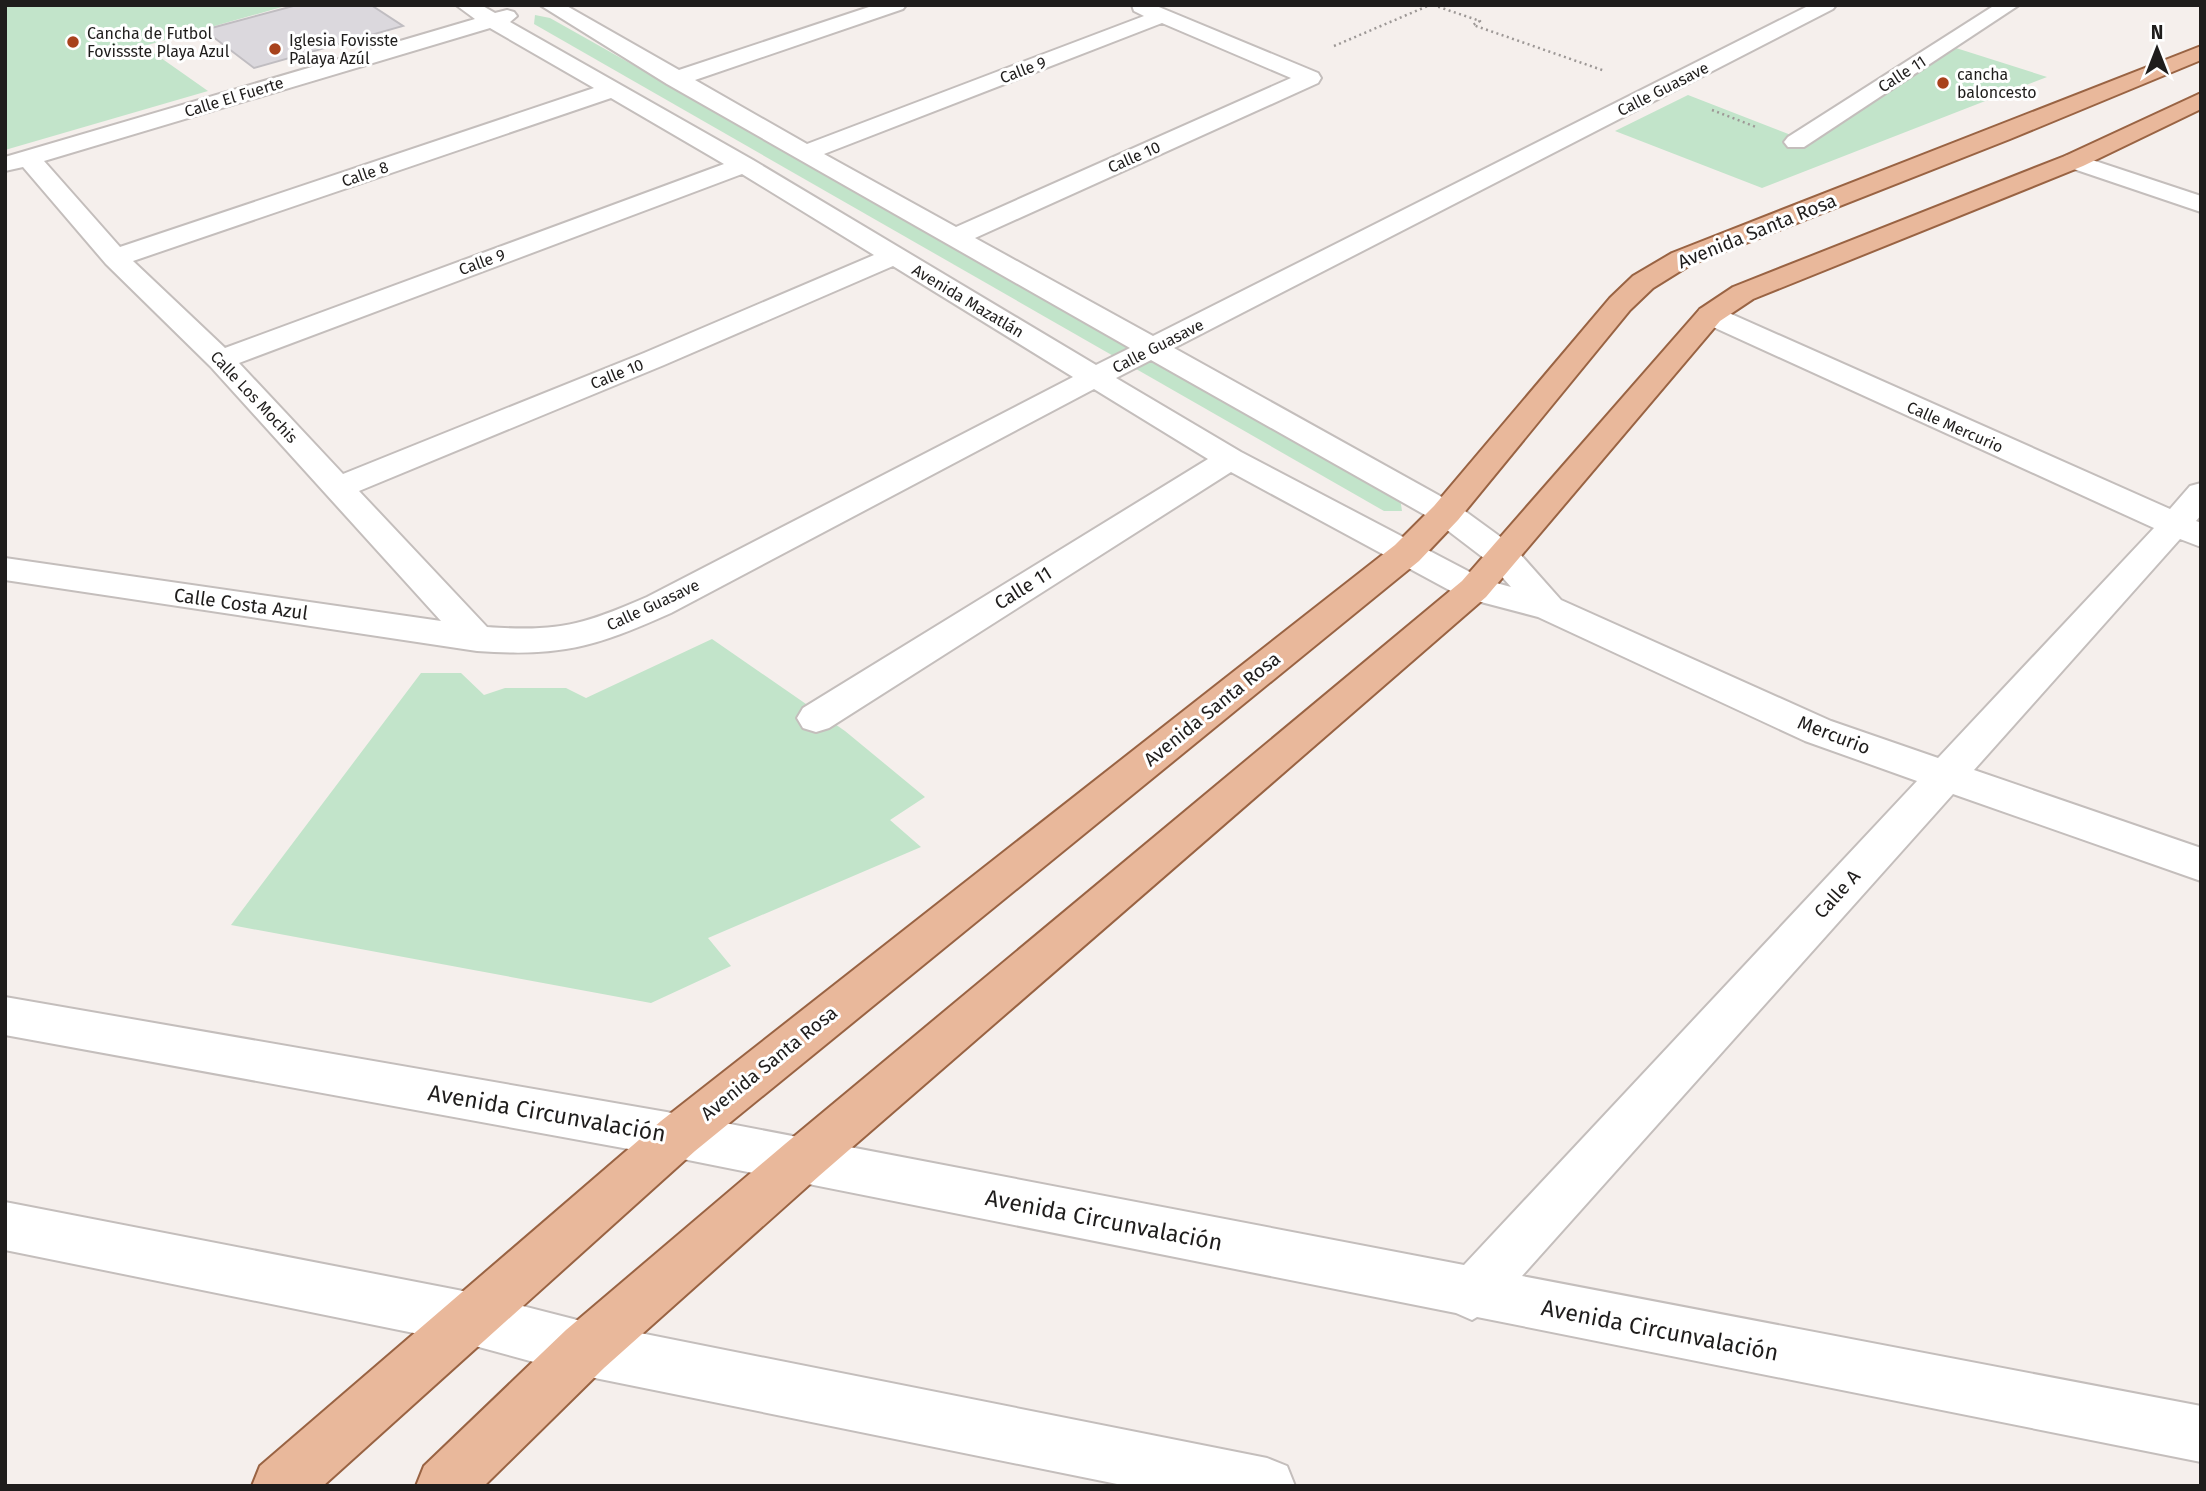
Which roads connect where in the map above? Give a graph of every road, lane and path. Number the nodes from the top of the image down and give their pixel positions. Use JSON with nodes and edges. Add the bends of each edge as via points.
{"nodes":[{"id":1,"x":466,"y":5,"type":"edge"},
{"id":2,"x":542,"y":5,"type":"edge"},
{"id":3,"x":550,"y":5,"type":"edge"},
{"id":4,"x":896,"y":5,"type":"edge"},
{"id":5,"x":1136,"y":5,"type":"edge"},
{"id":6,"x":1431,"y":5,"type":"edge"},
{"id":7,"x":1826,"y":5,"type":"edge"},
{"id":8,"x":2009,"y":5,"type":"edge"},
{"id":9,"x":1163,"y":16,"type":"junction"},
{"id":10,"x":490,"y":21,"type":"junction"},
{"id":11,"x":2201,"y":52,"type":"edge"},
{"id":12,"x":1284,"y":67,"type":"junction"},
{"id":13,"x":675,"y":79,"type":"junction"},
{"id":14,"x":615,"y":89,"type":"junction"},
{"id":15,"x":1661,"y":90,"type":"junction"},
{"id":16,"x":2201,"y":100,"type":"edge"},
{"id":17,"x":1796,"y":142,"type":"joint"},
{"id":18,"x":805,"y":153,"type":"junction"},
{"id":19,"x":17,"y":161,"type":"edge"},
{"id":20,"x":2074,"y":161,"type":"junction"},
{"id":21,"x":744,"y":165,"type":"junction"},
{"id":22,"x":2201,"y":204,"type":"edge"},
{"id":23,"x":957,"y":236,"type":"junction"},
{"id":24,"x":894,"y":257,"type":"junction"},
{"id":25,"x":115,"y":258,"type":"junction"},
{"id":26,"x":1710,"y":315,"type":"junction"},
{"id":27,"x":1151,"y":349,"type":"junction"},
{"id":28,"x":220,"y":360,"type":"junction"},
{"id":29,"x":1093,"y":378,"type":"junction"},
{"id":30,"x":1230,"y":459,"type":"junction"},
{"id":31,"x":339,"y":488,"type":"junction"},
{"id":32,"x":2201,"y":493,"type":"edge"},
{"id":33,"x":1446,"y":513,"type":"junction"},
{"id":34,"x":2188,"y":530,"type":"edge"},
{"id":35,"x":1407,"y":553,"type":"junction"},
{"id":36,"x":1501,"y":554,"type":"junction"},
{"id":37,"x":5,"y":569,"type":"edge"},
{"id":38,"x":1474,"y":589,"type":"junction"},
{"id":39,"x":1549,"y":608,"type":"junction"},
{"id":40,"x":478,"y":639,"type":"junction"},
{"id":41,"x":816,"y":718,"type":"dead end"},
{"id":42,"x":1946,"y":775,"type":"junction"},
{"id":43,"x":2201,"y":865,"type":"edge"},
{"id":44,"x":5,"y":1016,"type":"edge"},
{"id":45,"x":678,"y":1136,"type":"junction"},
{"id":46,"x":802,"y":1160,"type":"junction"},
{"id":47,"x":5,"y":1226,"type":"edge"},
{"id":48,"x":1472,"y":1294,"type":"junction"},
{"id":49,"x":468,"y":1318,"type":"junction"},
{"id":50,"x":585,"y":1349,"type":"junction"},
{"id":51,"x":2201,"y":1434,"type":"edge"},
{"id":52,"x":280,"y":1486,"type":"edge"},
{"id":53,"x":444,"y":1486,"type":"edge"},
{"id":54,"x":1267,"y":1486,"type":"edge"}],
"edges":[{"from":1,"to":10,"type":"street","name":"Avenida Mazatlán"},
{"from":2,"to":10,"type":"street","name":"Calle El Fuerte"},
{"from":3,"to":13,"type":"street"},
{"from":4,"to":13,"type":"street"},
{"from":5,"to":9,"type":"street"},
{"from":6,"to":12,"type":"path"},
{"from":6,"to":15,"type":"path","via":[[1480,21],[1473,25]]},
{"from":7,"to":15,"type":"street","name":"Calle Guasave"},
{"from":8,"to":17,"type":"street","name":"Calle 11"},
{"from":9,"to":12,"type":"street"},
{"from":9,"to":18,"type":"street","name":"Calle 9"},
{"from":10,"to":14,"type":"street","name":"Avenida Mazatlán"},
{"from":10,"to":19,"type":"street","name":"Calle El Fuerte"},
{"from":11,"to":33,"type":"main road","name":"Avenida Santa Rosa","via":[[1681,259],[1653,276],[1620,304]]},
{"from":12,"to":23,"type":"street","name":"Calle 10","via":[[1310,78]]},
{"from":13,"to":18,"type":"street"},
{"from":14,"to":21,"type":"street","name":"Avenida Mazatlán"},
{"from":14,"to":25,"type":"street","name":"Calle 8"},
{"from":15,"to":17,"type":"path"},
{"from":15,"to":27,"type":"street","name":"Calle Guasave"},
{"from":16,"to":20,"type":"main road"},
{"from":18,"to":23,"type":"street"},
{"from":19,"to":25,"type":"street","name":"Calle Los Mochis"},
{"from":20,"to":22,"type":"street"},
{"from":20,"to":26,"type":"main road","via":[[1795,270],[1743,293]]},
{"from":21,"to":24,"type":"street","name":"Avenida Mazatlán"},
{"from":21,"to":28,"type":"street","name":"Calle 9"},
{"from":23,"to":27,"type":"street"},
{"from":24,"to":29,"type":"street","name":"Avenida Mazatlán"},
{"from":24,"to":31,"type":"street","name":"Calle 10"},
{"from":25,"to":28,"type":"street","name":"Calle Los Mochis"},
{"from":26,"to":34,"type":"street","name":"Calle Mercurio"},
{"from":26,"to":36,"type":"main road"},
{"from":27,"to":29,"type":"street","name":"Calle Guasave"},
{"from":27,"to":33,"type":"street"},
{"from":28,"to":31,"type":"street","name":"Calle Los Mochis"},
{"from":29,"to":30,"type":"street","name":"Avenida Mazatlán"},
{"from":29,"to":40,"type":"street","name":"Calle Guasave","via":[[610,627],[566,639]]},
{"from":30,"to":35,"type":"street","name":"Avenida Mazatlán"},
{"from":30,"to":41,"type":"street","name":"Calle 11"},
{"from":31,"to":40,"type":"street","name":"Calle Los Mochis"},
{"from":32,"to":34,"type":"street","name":"Calle A"},
{"from":33,"to":35,"type":"main road","name":"Avenida Santa Rosa"},
{"from":33,"to":36,"type":"street"},
{"from":34,"to":42,"type":"street","name":"Calle A"},
{"from":35,"to":38,"type":"street","name":"Avenida Mazatlán"},
{"from":35,"to":45,"type":"main road","name":"Avenida Santa Rosa"},
{"from":36,"to":38,"type":"main road"},
{"from":36,"to":39,"type":"street"},
{"from":37,"to":40,"type":"street","name":"Calle Costa Azul"},
{"from":38,"to":39,"type":"street","name":"Mercurio"},
{"from":38,"to":46,"type":"main road"},
{"from":39,"to":42,"type":"street","name":"Mercurio","via":[[1818,731]]},
{"from":42,"to":43,"type":"street","name":"Mercurio"},
{"from":42,"to":48,"type":"street","name":"Calle A"},
{"from":44,"to":45,"type":"street","name":"Avenida Circunvalación"},
{"from":45,"to":46,"type":"street","name":"Avenida Circunvalación"},
{"from":45,"to":49,"type":"main road","name":"Avenida Santa Rosa"},
{"from":46,"to":48,"type":"street","name":"Avenida Circunvalación"},
{"from":46,"to":50,"type":"main road"},
{"from":47,"to":49,"type":"street"},
{"from":48,"to":51,"type":"street","name":"Avenida Circunvalación"},
{"from":49,"to":50,"type":"street"},
{"from":49,"to":52,"type":"main road","name":"Avenida Santa Rosa"},
{"from":50,"to":53,"type":"main road"},
{"from":50,"to":54,"type":"street"}]}
